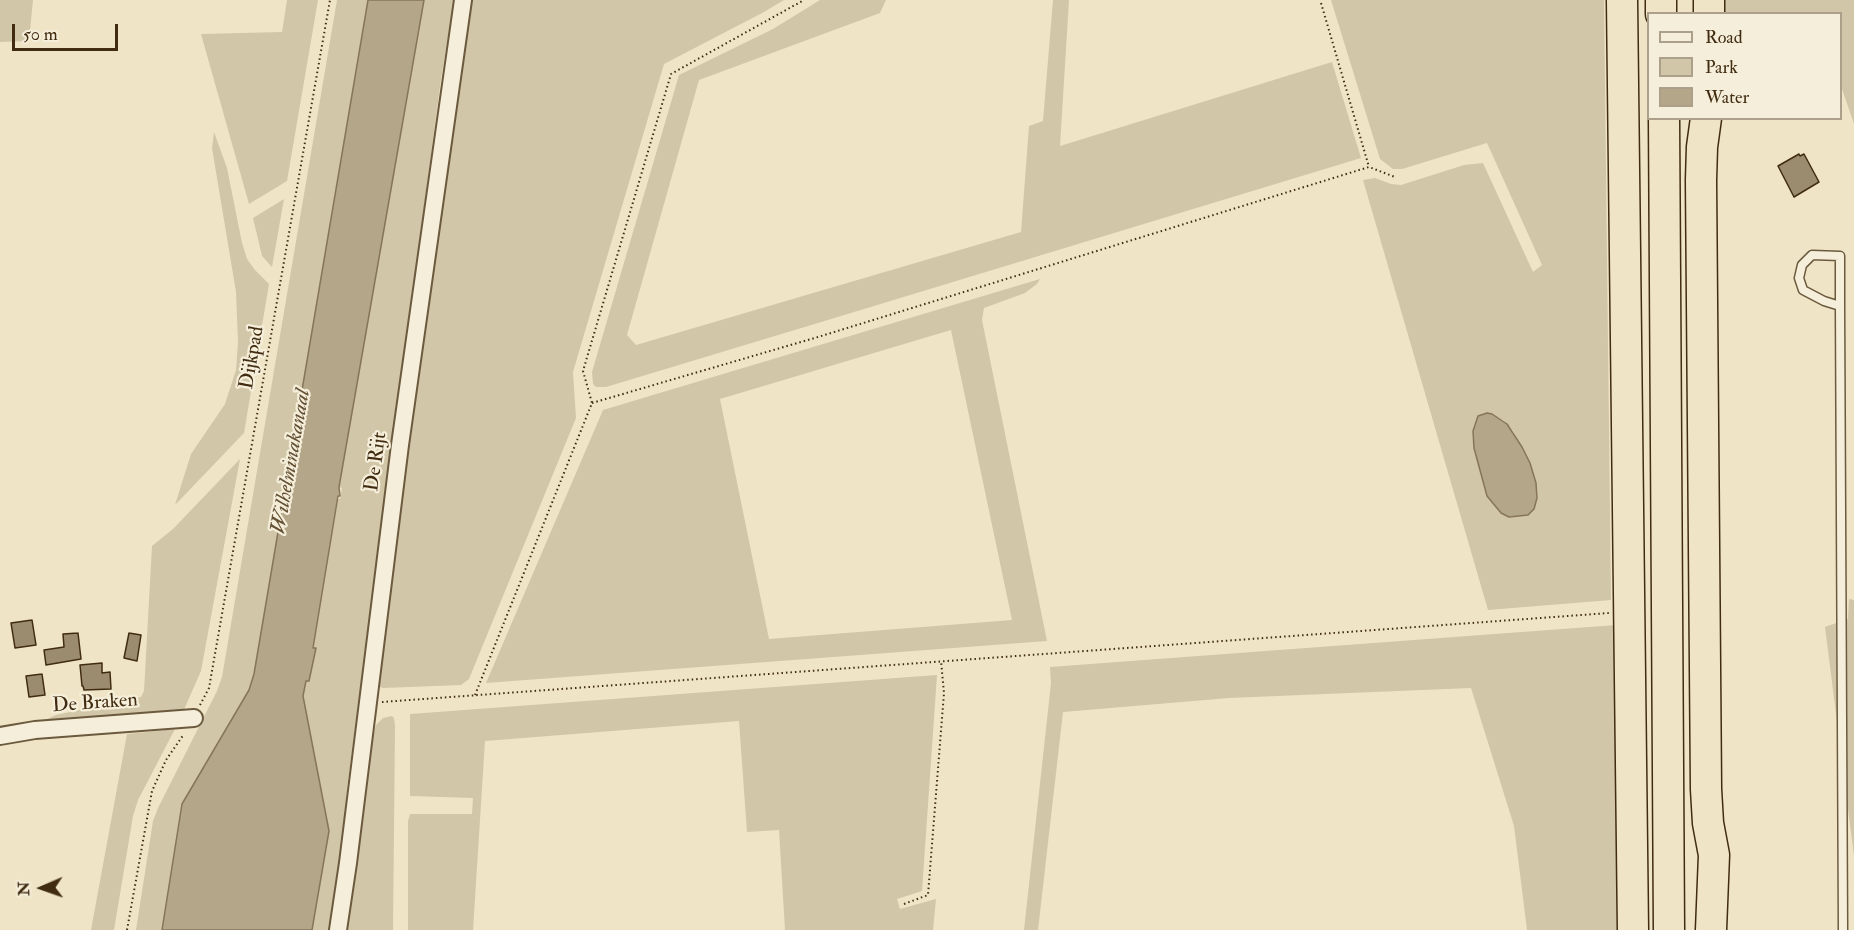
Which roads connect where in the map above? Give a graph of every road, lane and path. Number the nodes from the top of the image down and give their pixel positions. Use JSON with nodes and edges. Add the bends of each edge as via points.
{"nodes":[{"id":1,"x":330,"y":0,"type":"edge"},
{"id":2,"x":463,"y":0,"type":"edge"},
{"id":3,"x":804,"y":0,"type":"edge"},
{"id":4,"x":1622,"y":0,"type":"edge"},
{"id":5,"x":1321,"y":3,"type":"dead end"},
{"id":6,"x":1664,"y":120,"type":"edge"},
{"id":7,"x":1706,"y":120,"type":"edge"},
{"id":8,"x":1715,"y":120,"type":"edge"},
{"id":9,"x":1369,"y":166,"type":"junction"},
{"id":10,"x":1395,"y":177,"type":"dead end"},
{"id":11,"x":1840,"y":306,"type":"junction"},
{"id":12,"x":592,"y":403,"type":"junction"},
{"id":13,"x":1610,"y":613,"type":"dead end"},
{"id":14,"x":941,"y":661,"type":"junction"},
{"id":15,"x":475,"y":696,"type":"junction"},
{"id":16,"x":367,"y":703,"type":"junction"},
{"id":17,"x":194,"y":718,"type":"junction"},
{"id":18,"x":0,"y":736,"type":"edge"},
{"id":19,"x":1714,"y":855,"type":"junction"},
{"id":20,"x":904,"y":904,"type":"dead end"},
{"id":21,"x":127,"y":930,"type":"edge"},
{"id":22,"x":338,"y":930,"type":"edge"},
{"id":23,"x":1633,"y":930,"type":"edge"},
{"id":24,"x":1669,"y":930,"type":"edge"},
{"id":25,"x":1712,"y":930,"type":"edge"},
{"id":26,"x":1843,"y":930,"type":"edge"}],
"edges":[{"from":1,"to":17,"type":"path","name":"Dijkpad","via":[[209,688]]},
{"from":2,"to":16,"type":"street","name":"De Rijt"},
{"from":3,"to":12,"type":"path","via":[[671,74],[583,371]]},
{"from":4,"to":23,"type":"highway"},
{"from":5,"to":9,"type":"path"},
{"from":6,"to":24,"type":"highway"},
{"from":7,"to":19,"type":"highway","via":[[1701,180],[1706,789]]},
{"from":8,"to":19,"type":"highway","via":[[1721,160],[1726,669],[1722,822]]},
{"from":9,"to":10,"type":"path"},
{"from":9,"to":12,"type":"path"},
{"from":11,"to":11,"type":"lane","via":[[1840,256],[1812,255],[1802,265],[1799,278],[1803,290]]},
{"from":11,"to":26,"type":"lane"},
{"from":12,"to":15,"type":"path"},
{"from":13,"to":14,"type":"path"},
{"from":14,"to":15,"type":"path"},
{"from":14,"to":20,"type":"path","via":[[944,693],[928,894]]},
{"from":15,"to":16,"type":"path"},
{"from":16,"to":22,"type":"street","name":"De Rijt"},
{"from":17,"to":18,"type":"street","name":"De Braken"},
{"from":17,"to":21,"type":"path","name":"Dijkpad","via":[[166,760],[152,791]]},
{"from":19,"to":25,"type":"highway"}]}
